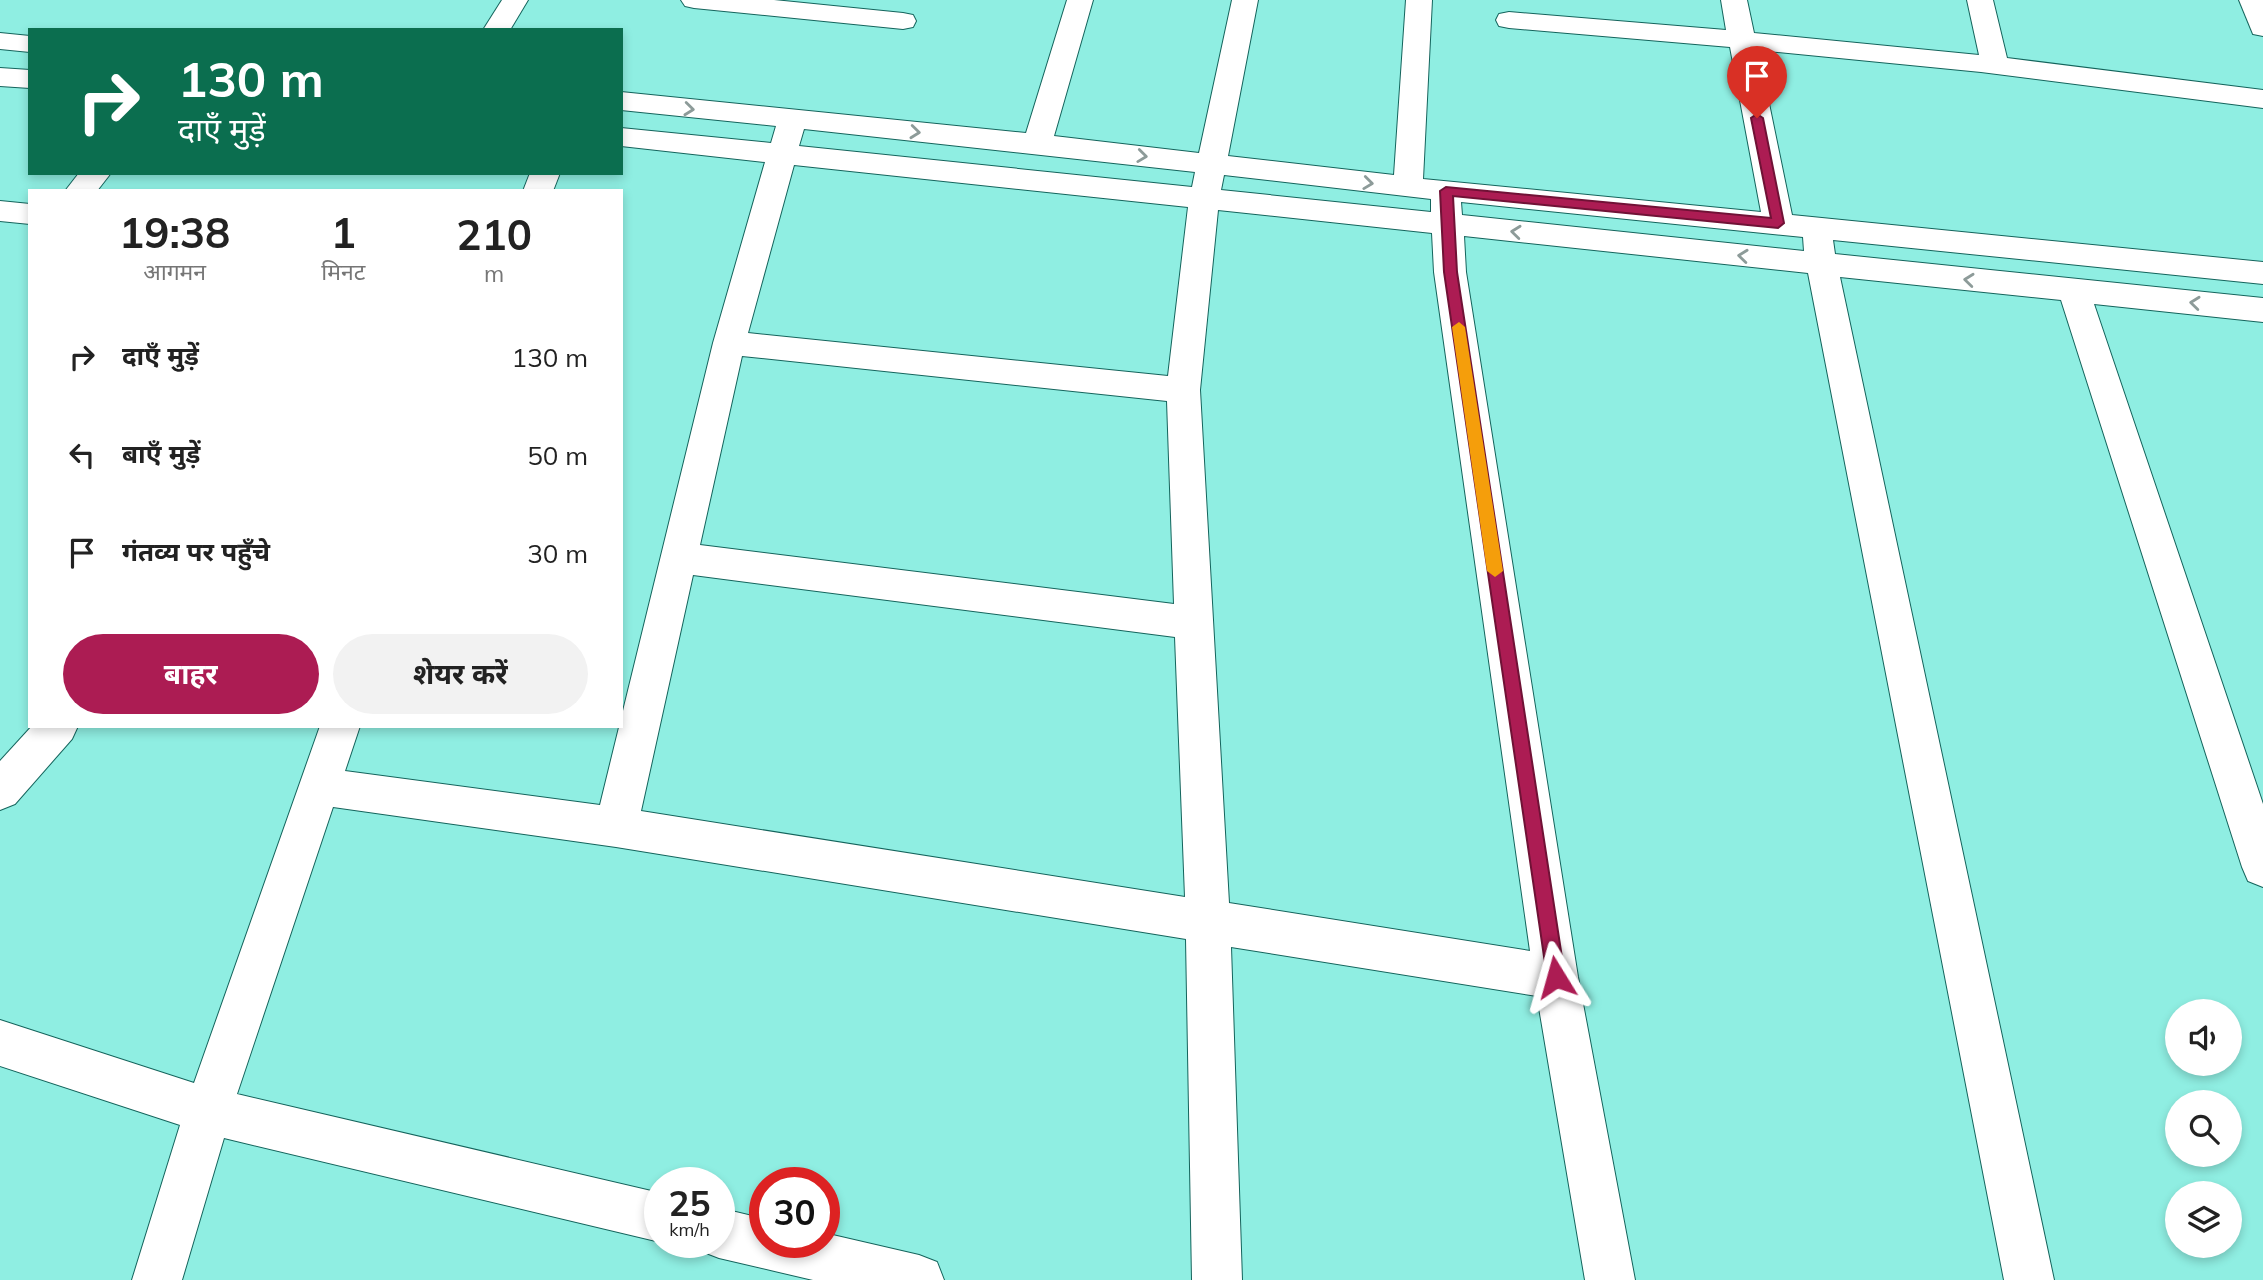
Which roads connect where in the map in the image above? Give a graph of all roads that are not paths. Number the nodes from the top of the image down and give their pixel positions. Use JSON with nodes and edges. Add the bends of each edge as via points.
{"nodes":[{"id":1,"x":515,"y":0,"type":"edge"},
{"id":2,"x":694,"y":0,"type":"edge"},
{"id":3,"x":1080,"y":0,"type":"edge"},
{"id":4,"x":1245,"y":0,"type":"edge"},
{"id":5,"x":1419,"y":0,"type":"edge"},
{"id":6,"x":1734,"y":0,"type":"edge"},
{"id":7,"x":1980,"y":0,"type":"edge"},
{"id":8,"x":2252,"y":0,"type":"edge"},
{"id":9,"x":1509,"y":20,"type":"dead end"},
{"id":10,"x":903,"y":21,"type":"dead end"},
{"id":11,"x":497,"y":28,"type":"edge"},
{"id":12,"x":2263,"y":29,"type":"edge"},
{"id":13,"x":1742,"y":39,"type":"junction"},
{"id":14,"x":0,"y":41,"type":"edge"},
{"id":15,"x":28,"y":44,"type":"edge"},
{"id":16,"x":1995,"y":64,"type":"junction"},
{"id":17,"x":0,"y":77,"type":"edge"},
{"id":18,"x":28,"y":79,"type":"edge"},
{"id":19,"x":2263,"y":100,"type":"edge"},
{"id":20,"x":623,"y":101,"type":"edge"},
{"id":21,"x":787,"y":137,"type":"junction"},
{"id":22,"x":623,"y":138,"type":"edge"},
{"id":23,"x":1037,"y":144,"type":"junction"},
{"id":24,"x":94,"y":175,"type":"edge"},
{"id":25,"x":1207,"y":182,"type":"junction"},
{"id":26,"x":82,"y":189,"type":"edge"},
{"id":27,"x":1434,"y":201,"type":"junction"},
{"id":28,"x":0,"y":211,"type":"edge"},
{"id":29,"x":28,"y":214,"type":"edge"},
{"id":30,"x":1804,"y":238,"type":"junction"},
{"id":31,"x":2263,"y":273,"type":"edge"},
{"id":32,"x":2074,"y":292,"type":"junction"},
{"id":33,"x":2263,"y":310,"type":"edge"},
{"id":34,"x":729,"y":343,"type":"junction"},
{"id":35,"x":1183,"y":390,"type":"junction"},
{"id":36,"x":679,"y":558,"type":"junction"},
{"id":37,"x":1194,"y":623,"type":"junction"},
{"id":38,"x":56,"y":728,"type":"edge"},
{"id":39,"x":339,"y":728,"type":"edge"},
{"id":40,"x":318,"y":786,"type":"junction"},
{"id":41,"x":0,"y":791,"type":"edge"},
{"id":42,"x":616,"y":827,"type":"junction"},
{"id":43,"x":2263,"y":867,"type":"edge"},
{"id":44,"x":1208,"y":923,"type":"junction"},
{"id":45,"x":1556,"y":977,"type":"junction"},
{"id":46,"x":0,"y":1043,"type":"edge"},
{"id":47,"x":208,"y":1111,"type":"junction"},
{"id":48,"x":644,"y":1214,"type":"edge"},
{"id":49,"x":735,"y":1237,"type":"edge"},
{"id":50,"x":157,"y":1280,"type":"edge"},
{"id":51,"x":919,"y":1280,"type":"edge"},
{"id":52,"x":1217,"y":1280,"type":"edge"},
{"id":53,"x":1610,"y":1280,"type":"edge"},
{"id":54,"x":2029,"y":1280,"type":"edge"}],
"edges":[{"from":1,"to":11,"type":"street"},
{"from":2,"to":10,"type":"street"},
{"from":3,"to":23,"type":"street"},
{"from":4,"to":25,"type":"street"},
{"from":5,"to":27,"type":"street"},
{"from":6,"to":13,"type":"street"},
{"from":7,"to":16,"type":"street"},
{"from":8,"to":12,"type":"street"},
{"from":9,"to":13,"type":"street"},
{"from":13,"to":16,"type":"street"},
{"from":13,"to":30,"type":"street"},
{"from":14,"to":15,"type":"street"},
{"from":16,"to":19,"type":"street"},
{"from":17,"to":18,"type":"street"},
{"from":20,"to":21,"type":"street","one_way":true},
{"from":21,"to":22,"type":"street"},
{"from":21,"to":23,"type":"street","one_way":true},
{"from":21,"to":25,"type":"street"},
{"from":21,"to":34,"type":"street"},
{"from":23,"to":25,"type":"street","one_way":true},
{"from":24,"to":26,"type":"street"},
{"from":25,"to":27,"type":"street"},
{"from":25,"to":27,"type":"street","one_way":true},
{"from":25,"to":35,"type":"street"},
{"from":30,"to":27,"type":"street","one_way":true},
{"from":27,"to":30,"type":"street"},
{"from":27,"to":45,"type":"street","via":[[1450,272]]},
{"from":28,"to":29,"type":"street"},
{"from":30,"to":31,"type":"street"},
{"from":32,"to":30,"type":"street","one_way":true},
{"from":30,"to":54,"type":"street"},
{"from":33,"to":32,"type":"street","one_way":true},
{"from":32,"to":43,"type":"street"},
{"from":34,"to":35,"type":"street"},
{"from":34,"to":36,"type":"street"},
{"from":35,"to":37,"type":"street"},
{"from":36,"to":37,"type":"street"},
{"from":36,"to":42,"type":"street"},
{"from":37,"to":44,"type":"street"},
{"from":38,"to":41,"type":"street"},
{"from":39,"to":40,"type":"street"},
{"from":40,"to":42,"type":"street"},
{"from":40,"to":47,"type":"street"},
{"from":42,"to":44,"type":"street"},
{"from":44,"to":45,"type":"street"},
{"from":44,"to":52,"type":"street"},
{"from":45,"to":53,"type":"street"},
{"from":46,"to":47,"type":"street"},
{"from":47,"to":48,"type":"street"},
{"from":47,"to":50,"type":"street"},
{"from":49,"to":51,"type":"street"}]}
